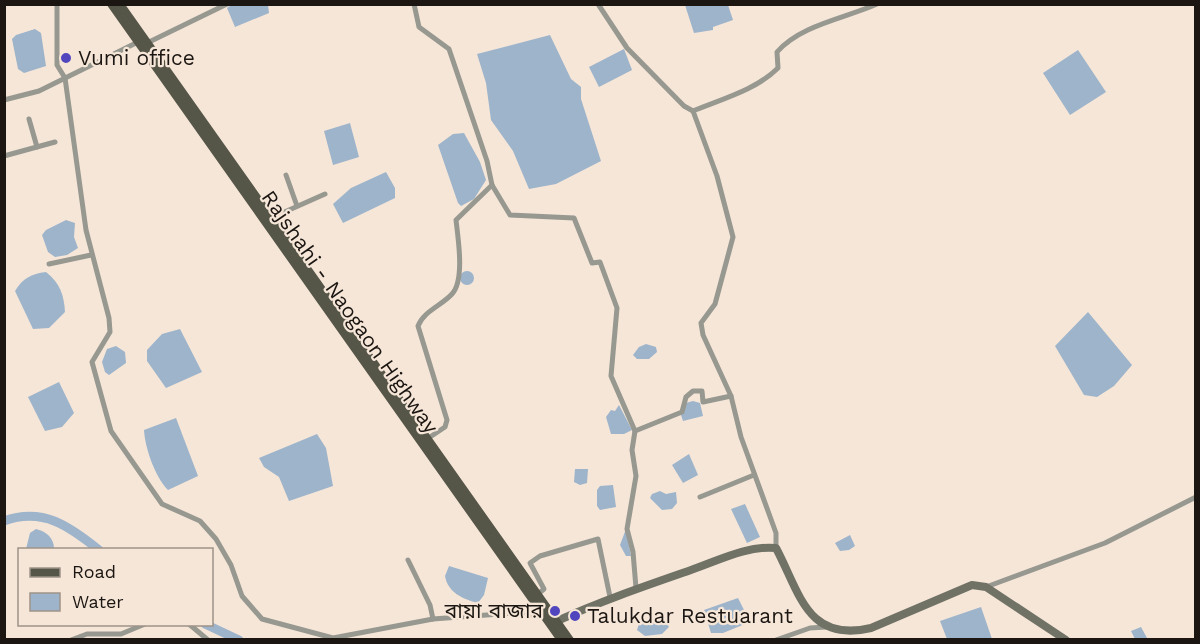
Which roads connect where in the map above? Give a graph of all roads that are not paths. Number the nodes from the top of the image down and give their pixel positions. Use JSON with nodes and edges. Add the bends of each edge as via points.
{"nodes":[{"id":1,"x":57,"y":4,"type":"edge"},
{"id":2,"x":111,"y":4,"type":"edge"},
{"id":3,"x":120,"y":4,"type":"edge"},
{"id":4,"x":227,"y":4,"type":"edge"},
{"id":5,"x":414,"y":4,"type":"edge"},
{"id":6,"x":598,"y":4,"type":"edge"},
{"id":7,"x":877,"y":4,"type":"edge"},
{"id":8,"x":142,"y":42,"type":"junction"},
{"id":9,"x":65,"y":78,"type":"junction"},
{"id":10,"x":169,"y":81,"type":"junction"},
{"id":11,"x":4,"y":100,"type":"edge"},
{"id":12,"x":693,"y":111,"type":"junction"},
{"id":13,"x":29,"y":119,"type":"dead end"},
{"id":14,"x":55,"y":142,"type":"dead end"},
{"id":15,"x":37,"y":147,"type":"junction"},
{"id":16,"x":4,"y":156,"type":"edge"},
{"id":17,"x":286,"y":176,"type":"dead end"},
{"id":18,"x":492,"y":185,"type":"junction"},
{"id":19,"x":325,"y":194,"type":"dead end"},
{"id":20,"x":297,"y":206,"type":"junction"},
{"id":21,"x":271,"y":218,"type":"junction"},
{"id":22,"x":91,"y":255,"type":"junction"},
{"id":23,"x":49,"y":264,"type":"dead end"},
{"id":24,"x":731,"y":396,"type":"junction"},
{"id":25,"x":635,"y":431,"type":"junction"},
{"id":26,"x":427,"y":439,"type":"junction"},
{"id":27,"x":754,"y":475,"type":"junction"},
{"id":28,"x":700,"y":497,"type":"dead end"},
{"id":29,"x":1196,"y":497,"type":"edge"},
{"id":30,"x":776,"y":548,"type":"junction"},
{"id":31,"x":408,"y":560,"type":"dead end"},
{"id":32,"x":511,"y":563,"type":"junction"},
{"id":33,"x":987,"y":587,"type":"junction"},
{"id":34,"x":636,"y":588,"type":"junction"},
{"id":35,"x":538,"y":594,"type":"junction"},
{"id":36,"x":610,"y":597,"type":"junction"},
{"id":37,"x":545,"y":617,"type":"junction"},
{"id":38,"x":433,"y":619,"type":"junction"},
{"id":39,"x":557,"y":621,"type":"junction"},
{"id":40,"x":140,"y":626,"type":"edge"},
{"id":41,"x":192,"y":626,"type":"edge"},
{"id":42,"x":826,"y":627,"type":"junction"},
{"id":43,"x":851,"y":630,"type":"junction"},
{"id":44,"x":332,"y":638,"type":"edge"},
{"id":45,"x":71,"y":639,"type":"edge"},
{"id":46,"x":208,"y":639,"type":"edge"},
{"id":47,"x":561,"y":639,"type":"edge"},
{"id":48,"x":570,"y":639,"type":"edge"},
{"id":49,"x":777,"y":639,"type":"edge"},
{"id":50,"x":854,"y":639,"type":"edge"},
{"id":51,"x":1066,"y":639,"type":"edge"}],
"edges":[{"from":1,"to":9,"type":"street","via":[[57,65]]},
{"from":2,"to":8,"type":"main road","name":"Rajshahi - Naogaon Highway"},
{"from":3,"to":8,"type":"main road","name":"Rajshahi - Naogaon Highway"},
{"from":4,"to":8,"type":"street"},
{"from":5,"to":18,"type":"street","via":[[419,27],[449,49]]},
{"from":6,"to":12,"type":"street","via":[[627,48]]},
{"from":7,"to":12,"type":"street","via":[[810,29],[777,52],[778,68],[771,75]]},
{"from":8,"to":9,"type":"street"},
{"from":8,"to":10,"type":"main road","name":"Rajshahi - Naogaon Highway"},
{"from":9,"to":11,"type":"street","via":[[39,91]]},
{"from":9,"to":22,"type":"street"},
{"from":10,"to":21,"type":"main road","name":"Rajshahi - Naogaon Highway"},
{"from":10,"to":32,"type":"main road","name":"Rajshahi - Naogaon Highway"},
{"from":12,"to":24,"type":"street","via":[[717,176],[733,237],[715,304],[701,323]]},
{"from":13,"to":15,"type":"street"},
{"from":14,"to":15,"type":"street"},
{"from":15,"to":16,"type":"street"},
{"from":17,"to":20,"type":"street"},
{"from":18,"to":25,"type":"street","via":[[510,215],[574,218],[592,263],[600,262],[617,309],[611,376]]},
{"from":18,"to":26,"type":"street","via":[[456,220],[460,254],[453,293],[421,319],[418,326],[447,420],[445,427]]},
{"from":19,"to":20,"type":"street"},
{"from":20,"to":21,"type":"street"},
{"from":21,"to":26,"type":"main road","name":"Rajshahi - Naogaon Highway"},
{"from":22,"to":23,"type":"street"},
{"from":22,"to":44,"type":"street","via":[[110,332],[92,362],[111,430],[162,504],[200,520],[216,539],[242,596],[262,619]]},
{"from":24,"to":25,"type":"street","via":[[703,402],[702,391],[693,391],[686,397],[682,412]]},
{"from":24,"to":27,"type":"street"},
{"from":25,"to":34,"type":"street","via":[[632,450],[636,476],[627,529]]},
{"from":26,"to":32,"type":"main road","name":"Rajshahi - Naogaon Highway"},
{"from":27,"to":28,"type":"street"},
{"from":27,"to":30,"type":"street","via":[[777,533]]},
{"from":29,"to":33,"type":"street","via":[[1105,543]]},
{"from":30,"to":34,"type":"main road","via":[[735,554]]},
{"from":30,"to":42,"type":"main road","via":[[804,605],[815,621]]},
{"from":31,"to":38,"type":"street"},
{"from":32,"to":35,"type":"main road","name":"Rajshahi - Naogaon Highway"},
{"from":32,"to":37,"type":"main road","name":"Rajshahi - Naogaon Highway"},
{"from":33,"to":43,"type":"main road","via":[[972,585],[871,628]]},
{"from":33,"to":51,"type":"main road"},
{"from":34,"to":36,"type":"main road"},
{"from":35,"to":36,"type":"street","via":[[544,589],[530,563],[540,556],[598,539]]},
{"from":35,"to":39,"type":"main road","name":"Rajshahi - Naogaon Highway"},
{"from":36,"to":39,"type":"main road"},
{"from":37,"to":38,"type":"street","via":[[513,613]]},
{"from":37,"to":47,"type":"main road","name":"Rajshahi - Naogaon Highway"},
{"from":38,"to":44,"type":"street"},
{"from":39,"to":48,"type":"main road","name":"Rajshahi - Naogaon Highway"},
{"from":40,"to":45,"type":"street","via":[[121,634],[87,634]]},
{"from":41,"to":46,"type":"street"},
{"from":42,"to":43,"type":"main road"},
{"from":42,"to":49,"type":"street"},
{"from":43,"to":50,"type":"street"}]}
